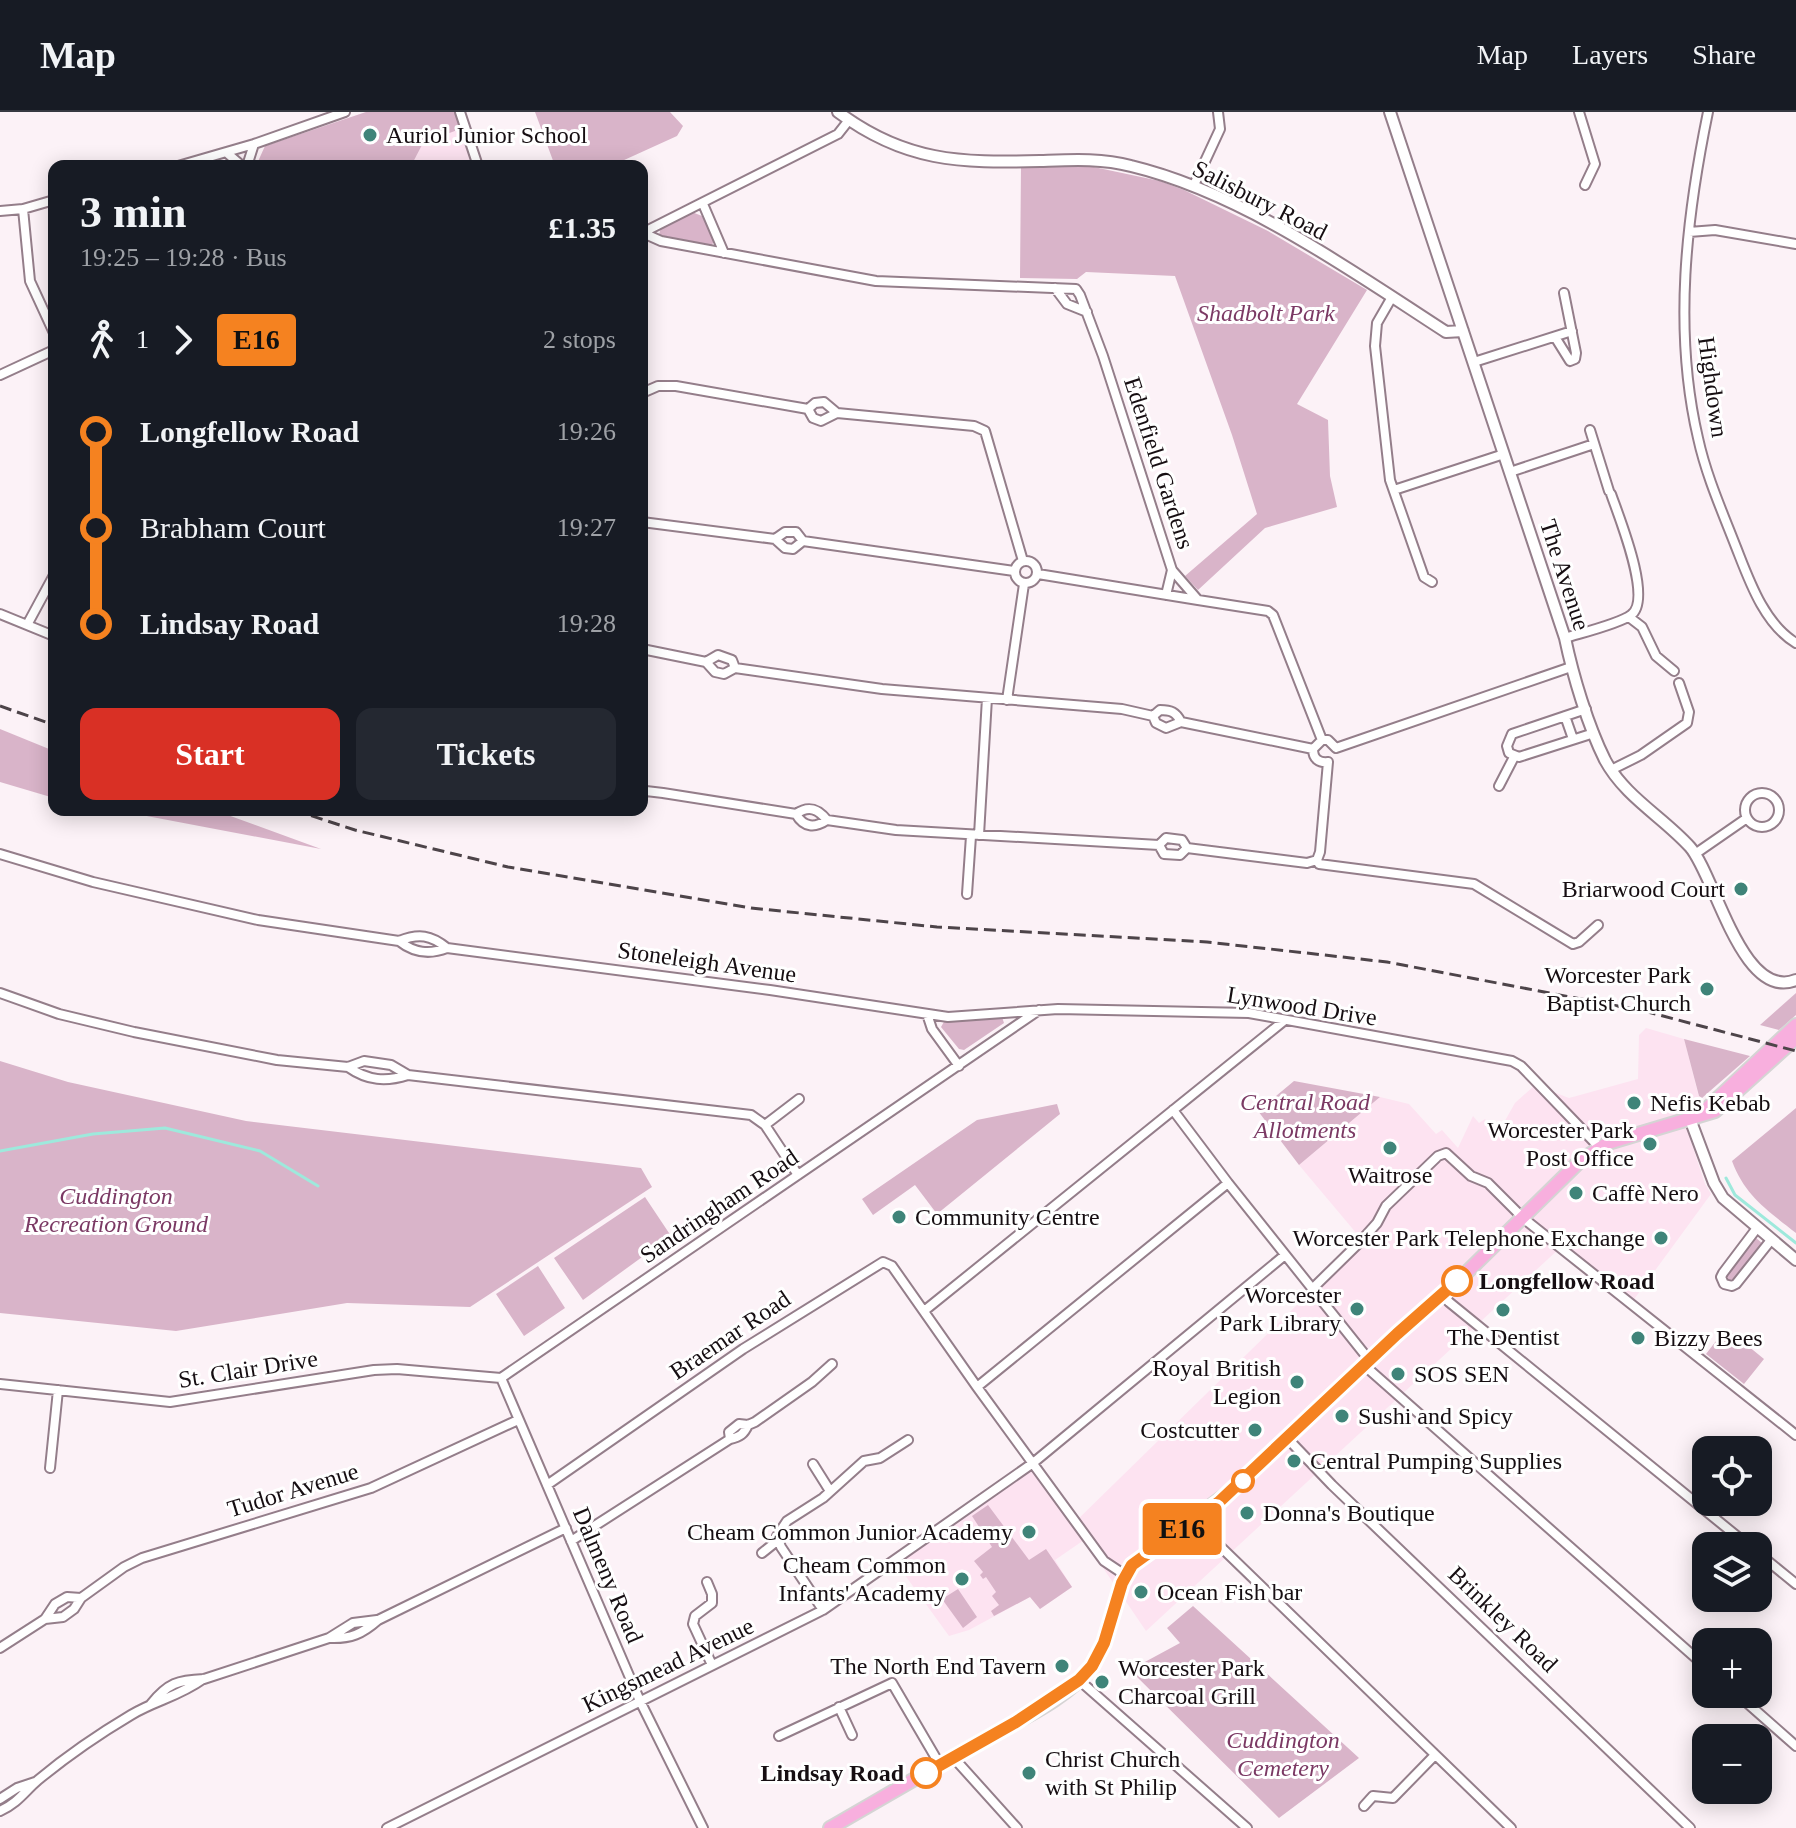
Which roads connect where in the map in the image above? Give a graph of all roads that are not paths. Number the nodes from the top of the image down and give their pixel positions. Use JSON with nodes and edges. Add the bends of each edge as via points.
{"nodes":[{"id":1,"x":345,"y":112,"type":"edge"},
{"id":2,"x":460,"y":112,"type":"edge"},
{"id":3,"x":838,"y":112,"type":"edge"},
{"id":4,"x":1218,"y":112,"type":"edge"},
{"id":5,"x":1390,"y":112,"type":"edge"},
{"id":6,"x":1579,"y":112,"type":"edge"},
{"id":7,"x":1708,"y":112,"type":"edge"},
{"id":8,"x":849,"y":120,"type":"junction"},
{"id":9,"x":254,"y":144,"type":"junction"},
{"id":10,"x":227,"y":153,"type":"junction"},
{"id":11,"x":201,"y":160,"type":"edge"},
{"id":12,"x":236,"y":160,"type":"edge"},
{"id":13,"x":247,"y":160,"type":"edge"},
{"id":14,"x":476,"y":160,"type":"edge"},
{"id":15,"x":1194,"y":185,"type":"junction"},
{"id":16,"x":1585,"y":185,"type":"dead end"},
{"id":17,"x":48,"y":202,"type":"edge"},
{"id":18,"x":703,"y":204,"type":"junction"},
{"id":19,"x":23,"y":209,"type":"junction"},
{"id":20,"x":0,"y":211,"type":"edge"},
{"id":21,"x":648,"y":230,"type":"edge"},
{"id":22,"x":1689,"y":232,"type":"junction"},
{"id":23,"x":648,"y":236,"type":"edge"},
{"id":24,"x":1796,"y":244,"type":"edge"},
{"id":25,"x":724,"y":253,"type":"junction"},
{"id":26,"x":1055,"y":288,"type":"junction"},
{"id":27,"x":1564,"y":293,"type":"dead end"},
{"id":28,"x":1392,"y":297,"type":"junction"},
{"id":29,"x":1087,"y":312,"type":"junction"},
{"id":30,"x":48,"y":320,"type":"edge"},
{"id":31,"x":1463,"y":331,"type":"junction"},
{"id":32,"x":1572,"y":331,"type":"junction"},
{"id":33,"x":1555,"y":337,"type":"junction"},
{"id":34,"x":48,"y":353,"type":"edge"},
{"id":35,"x":1474,"y":362,"type":"junction"},
{"id":36,"x":0,"y":375,"type":"edge"},
{"id":37,"x":648,"y":390,"type":"edge"},
{"id":38,"x":808,"y":409,"type":"junction"},
{"id":39,"x":837,"y":413,"type":"junction"},
{"id":40,"x":1590,"y":430,"type":"dead end"},
{"id":41,"x":1594,"y":444,"type":"junction"},
{"id":42,"x":1504,"y":454,"type":"junction"},
{"id":43,"x":1510,"y":472,"type":"junction"},
{"id":44,"x":1394,"y":490,"type":"junction"},
{"id":45,"x":648,"y":523,"type":"edge"},
{"id":46,"x":775,"y":539,"type":"junction"},
{"id":47,"x":803,"y":541,"type":"junction"},
{"id":48,"x":1023,"y":561,"type":"junction"},
{"id":49,"x":1172,"y":570,"type":"junction"},
{"id":50,"x":1014,"y":571,"type":"junction"},
{"id":51,"x":1038,"y":574,"type":"junction"},
{"id":52,"x":1432,"y":582,"type":"dead end"},
{"id":53,"x":1024,"y":584,"type":"junction"},
{"id":54,"x":48,"y":586,"type":"edge"},
{"id":55,"x":1166,"y":595,"type":"junction"},
{"id":56,"x":1198,"y":600,"type":"junction"},
{"id":57,"x":0,"y":614,"type":"edge"},
{"id":58,"x":1629,"y":617,"type":"junction"},
{"id":59,"x":27,"y":625,"type":"junction"},
{"id":60,"x":48,"y":634,"type":"edge"},
{"id":61,"x":1565,"y":638,"type":"junction"},
{"id":62,"x":1796,"y":643,"type":"edge"},
{"id":63,"x":648,"y":650,"type":"edge"},
{"id":64,"x":706,"y":662,"type":"junction"},
{"id":65,"x":1571,"y":667,"type":"junction"},
{"id":66,"x":735,"y":668,"type":"junction"},
{"id":67,"x":1674,"y":671,"type":"dead end"},
{"id":68,"x":1679,"y":683,"type":"dead end"},
{"id":69,"x":987,"y":698,"type":"junction"},
{"id":70,"x":1007,"y":700,"type":"junction"},
{"id":71,"x":1586,"y":709,"type":"junction"},
{"id":72,"x":1153,"y":716,"type":"junction"},
{"id":73,"x":1565,"y":716,"type":"junction"},
{"id":74,"x":1181,"y":722,"type":"junction"},
{"id":75,"x":1594,"y":733,"type":"junction"},
{"id":76,"x":1573,"y":739,"type":"junction"},
{"id":77,"x":1322,"y":740,"type":"junction"},
{"id":78,"x":1336,"y":748,"type":"junction"},
{"id":79,"x":1313,"y":749,"type":"junction"},
{"id":80,"x":1514,"y":757,"type":"junction"},
{"id":81,"x":1328,"y":762,"type":"junction"},
{"id":82,"x":1611,"y":770,"type":"junction"},
{"id":83,"x":1499,"y":786,"type":"dead end"},
{"id":84,"x":648,"y":791,"type":"edge"},
{"id":85,"x":796,"y":814,"type":"junction"},
{"id":86,"x":1747,"y":818,"type":"junction"},
{"id":87,"x":827,"y":820,"type":"junction"},
{"id":88,"x":975,"y":835,"type":"junction"},
{"id":89,"x":1159,"y":845,"type":"junction"},
{"id":90,"x":1187,"y":848,"type":"junction"},
{"id":91,"x":0,"y":854,"type":"edge"},
{"id":92,"x":1695,"y":854,"type":"junction"},
{"id":93,"x":1317,"y":860,"type":"junction"},
{"id":94,"x":967,"y":894,"type":"dead end"},
{"id":95,"x":1598,"y":925,"type":"dead end"},
{"id":96,"x":399,"y":941,"type":"junction"},
{"id":97,"x":447,"y":948,"type":"junction"},
{"id":98,"x":1796,"y":980,"type":"edge"},
{"id":99,"x":0,"y":993,"type":"edge"},
{"id":100,"x":1040,"y":1010,"type":"junction"},
{"id":101,"x":927,"y":1014,"type":"junction"},
{"id":102,"x":961,"y":1016,"type":"joint"},
{"id":103,"x":1285,"y":1020,"type":"junction"},
{"id":104,"x":1796,"y":1025,"type":"edge"},
{"id":105,"x":1796,"y":1038,"type":"edge"},
{"id":106,"x":959,"y":1066,"type":"junction"},
{"id":107,"x":348,"y":1067,"type":"junction"},
{"id":108,"x":408,"y":1075,"type":"junction"},
{"id":109,"x":799,"y":1099,"type":"dead end"},
{"id":110,"x":1173,"y":1110,"type":"junction"},
{"id":111,"x":1695,"y":1117,"type":"junction"},
{"id":112,"x":765,"y":1125,"type":"junction"},
{"id":113,"x":1599,"y":1147,"type":"junction"},
{"id":114,"x":798,"y":1175,"type":"junction"},
{"id":115,"x":1228,"y":1183,"type":"junction"},
{"id":116,"x":1523,"y":1218,"type":"junction"},
{"id":117,"x":1757,"y":1228,"type":"junction"},
{"id":118,"x":1771,"y":1240,"type":"junction"},
{"id":119,"x":1285,"y":1255,"type":"junction"},
{"id":120,"x":1796,"y":1260,"type":"edge"},
{"id":121,"x":1312,"y":1289,"type":"junction"},
{"id":122,"x":1442,"y":1294,"type":"junction"},
{"id":123,"x":924,"y":1311,"type":"junction"},
{"id":124,"x":1368,"y":1363,"type":"junction"},
{"id":125,"x":832,"y":1364,"type":"dead end"},
{"id":126,"x":501,"y":1378,"type":"junction"},
{"id":127,"x":0,"y":1384,"type":"edge"},
{"id":128,"x":977,"y":1387,"type":"junction"},
{"id":129,"x":58,"y":1390,"type":"junction"},
{"id":130,"x":518,"y":1420,"type":"junction"},
{"id":131,"x":1796,"y":1435,"type":"edge"},
{"id":132,"x":1288,"y":1439,"type":"junction"},
{"id":133,"x":908,"y":1440,"type":"dead end"},
{"id":134,"x":1033,"y":1463,"type":"junction"},
{"id":135,"x":813,"y":1464,"type":"dead end"},
{"id":136,"x":50,"y":1468,"type":"dead end"},
{"id":137,"x":547,"y":1485,"type":"junction"},
{"id":138,"x":830,"y":1491,"type":"junction"},
{"id":139,"x":1194,"y":1521,"type":"junction"},
{"id":140,"x":566,"y":1528,"type":"junction"},
{"id":141,"x":1732,"y":1532,"type":"edge"},
{"id":142,"x":571,"y":1541,"type":"junction"},
{"id":143,"x":777,"y":1541,"type":"junction"},
{"id":144,"x":762,"y":1553,"type":"dead end"},
{"id":145,"x":1772,"y":1564,"type":"edge"},
{"id":146,"x":1125,"y":1575,"type":"junction"},
{"id":147,"x":707,"y":1582,"type":"dead end"},
{"id":148,"x":1796,"y":1584,"type":"edge"},
{"id":149,"x":81,"y":1598,"type":"junction"},
{"id":150,"x":823,"y":1610,"type":"junction"},
{"id":151,"x":45,"y":1619,"type":"junction"},
{"id":152,"x":0,"y":1648,"type":"edge"},
{"id":153,"x":1692,"y":1654,"type":"edge"},
{"id":154,"x":712,"y":1665,"type":"junction"},
{"id":155,"x":1079,"y":1680,"type":"junction"},
{"id":156,"x":640,"y":1701,"type":"junction"},
{"id":157,"x":839,"y":1707,"type":"junction"},
{"id":158,"x":1753,"y":1708,"type":"edge"},
{"id":159,"x":852,"y":1735,"type":"dead end"},
{"id":160,"x":779,"y":1736,"type":"dead end"},
{"id":161,"x":1796,"y":1746,"type":"edge"},
{"id":162,"x":1435,"y":1755,"type":"junction"},
{"id":163,"x":953,"y":1757,"type":"junction"},
{"id":164,"x":940,"y":1765,"type":"junction"},
{"id":165,"x":35,"y":1782,"type":"junction"},
{"id":166,"x":0,"y":1799,"type":"edge"},
{"id":167,"x":1364,"y":1806,"type":"dead end"},
{"id":168,"x":0,"y":1811,"type":"edge"},
{"id":169,"x":387,"y":1828,"type":"edge"},
{"id":170,"x":703,"y":1828,"type":"edge"},
{"id":171,"x":830,"y":1828,"type":"edge"},
{"id":172,"x":1017,"y":1828,"type":"edge"},
{"id":173,"x":1247,"y":1828,"type":"edge"},
{"id":174,"x":1511,"y":1828,"type":"edge"},
{"id":175,"x":1690,"y":1828,"type":"edge"}],
"edges":[{"from":1,"to":9,"type":"street"},
{"from":2,"to":14,"type":"street"},
{"from":3,"to":8,"type":"street","name":"Salisbury Road"},
{"from":4,"to":15,"type":"street","via":[[1220,129]]},
{"from":5,"to":31,"type":"street","name":"The Avenue"},
{"from":6,"to":16,"type":"street","via":[[1595,164]]},
{"from":7,"to":22,"type":"street","name":"Highdown"},
{"from":8,"to":15,"type":"street","name":"Salisbury Road","via":[[927,156],[1090,160],[1128,165]]},
{"from":8,"to":18,"type":"street","via":[[838,134]]},
{"from":9,"to":10,"type":"street"},
{"from":9,"to":13,"type":"street"},
{"from":10,"to":11,"type":"street"},
{"from":10,"to":12,"type":"street"},
{"from":15,"to":28,"type":"street","name":"Salisbury Road","via":[[1266,221]]},
{"from":17,"to":19,"type":"street"},
{"from":18,"to":21,"type":"street"},
{"from":18,"to":25,"type":"street"},
{"from":19,"to":20,"type":"street"},
{"from":19,"to":30,"type":"street","via":[[30,281]]},
{"from":22,"to":24,"type":"street","via":[[1715,230]]},
{"from":22,"to":62,"type":"street","name":"Highdown","via":[[1683,303],[1698,438],[1751,583],[1776,625]]},
{"from":23,"to":25,"type":"street","name":"Edenfield Gardens"},
{"from":25,"to":26,"type":"street","name":"Edenfield Gardens","via":[[876,281]]},
{"from":26,"to":29,"type":"street","via":[[1067,304]]},
{"from":26,"to":29,"type":"street","name":"Edenfield Gardens","via":[[1076,289]]},
{"from":27,"to":32,"type":"street"},
{"from":28,"to":31,"type":"street","name":"Salisbury Road","via":[[1446,332]]},
{"from":28,"to":44,"type":"street","via":[[1377,323],[1375,346]]},
{"from":29,"to":49,"type":"street","name":"Edenfield Gardens"},
{"from":31,"to":35,"type":"street","name":"The Avenue"},
{"from":32,"to":33,"type":"street"},
{"from":32,"to":33,"type":"street","via":[[1572,361]]},
{"from":33,"to":35,"type":"street"},
{"from":34,"to":36,"type":"street"},
{"from":35,"to":42,"type":"street","name":"The Avenue"},
{"from":37,"to":38,"type":"street","via":[[676,386]]},
{"from":38,"to":39,"type":"street","via":[[824,402]]},
{"from":38,"to":39,"type":"street","via":[[821,421]]},
{"from":39,"to":48,"type":"street","via":[[985,431]]},
{"from":40,"to":41,"type":"street"},
{"from":41,"to":43,"type":"street"},
{"from":41,"to":58,"type":"street","via":[[1638,585],[1639,602]]},
{"from":42,"to":43,"type":"street","name":"The Avenue"},
{"from":42,"to":44,"type":"street"},
{"from":43,"to":61,"type":"street","name":"The Avenue"},
{"from":44,"to":52,"type":"street","via":[[1424,577]]},
{"from":45,"to":46,"type":"street"},
{"from":46,"to":47,"type":"street","via":[[796,532]]},
{"from":46,"to":47,"type":"street","via":[[793,549]]},
{"from":47,"to":50,"type":"street"},
{"from":48,"to":50,"type":"street"},
{"from":48,"to":51,"type":"street","via":[[1032,563]]},
{"from":49,"to":55,"type":"street"},
{"from":49,"to":56,"type":"street","name":"Edenfield Gardens"},
{"from":50,"to":53,"type":"street"},
{"from":51,"to":53,"type":"street"},
{"from":51,"to":55,"type":"street"},
{"from":53,"to":70,"type":"street"},
{"from":54,"to":59,"type":"street"},
{"from":55,"to":56,"type":"street"},
{"from":56,"to":77,"type":"street","via":[[1273,615]]},
{"from":57,"to":59,"type":"street"},
{"from":58,"to":61,"type":"street"},
{"from":58,"to":67,"type":"street","via":[[1644,630],[1656,656]]},
{"from":59,"to":60,"type":"street"},
{"from":61,"to":65,"type":"street","name":"The Avenue"},
{"from":63,"to":64,"type":"street"},
{"from":64,"to":66,"type":"street","via":[[724,674]]},
{"from":64,"to":66,"type":"street","via":[[718,655],[732,660]]},
{"from":65,"to":71,"type":"street","name":"The Avenue"},
{"from":65,"to":78,"type":"street"},
{"from":66,"to":69,"type":"street"},
{"from":68,"to":82,"type":"street","via":[[1689,712],[1687,723]]},
{"from":69,"to":70,"type":"street"},
{"from":69,"to":88,"type":"street"},
{"from":70,"to":72,"type":"street"},
{"from":71,"to":73,"type":"street"},
{"from":71,"to":75,"type":"street","name":"The Avenue"},
{"from":72,"to":74,"type":"street","via":[[1166,728]]},
{"from":72,"to":74,"type":"street","via":[[1169,710]]},
{"from":73,"to":76,"type":"street"},
{"from":73,"to":80,"type":"street","via":[[1512,734],[1507,746]]},
{"from":74,"to":79,"type":"street"},
{"from":75,"to":76,"type":"street"},
{"from":75,"to":82,"type":"street","name":"The Avenue"},
{"from":76,"to":80,"type":"street"},
{"from":77,"to":78,"type":"street"},
{"from":77,"to":79,"type":"street"},
{"from":78,"to":81,"type":"street"},
{"from":79,"to":81,"type":"street","via":[[1315,759]]},
{"from":80,"to":83,"type":"street"},
{"from":81,"to":93,"type":"street"},
{"from":82,"to":92,"type":"street","name":"The Avenue"},
{"from":84,"to":85,"type":"street"},
{"from":85,"to":87,"type":"street","via":[[812,808]]},
{"from":85,"to":87,"type":"street","via":[[809,826]]},
{"from":86,"to":86,"type":"street","via":[[1759,827],[1770,825],[1780,812],[1777,801],[1769,794],[1753,795],[1746,804]]},
{"from":86,"to":92,"type":"street"},
{"from":87,"to":88,"type":"street"},
{"from":88,"to":89,"type":"street"},
{"from":88,"to":94,"type":"street"},
{"from":89,"to":90,"type":"street","via":[[1174,838]]},
{"from":89,"to":90,"type":"street","via":[[1172,856]]},
{"from":90,"to":93,"type":"street"},
{"from":91,"to":96,"type":"street","name":"Stoneleigh Avenue","via":[[93,882],[258,920]]},
{"from":92,"to":98,"type":"street","name":"The Avenue","via":[[1740,948],[1772,980]]},
{"from":93,"to":95,"type":"street","via":[[1474,884],[1573,944]]},
{"from":96,"to":97,"type":"street","name":"Stoneleigh Avenue","via":[[422,952]]},
{"from":96,"to":97,"type":"street","name":"Stoneleigh Avenue","via":[[425,935]]},
{"from":97,"to":101,"type":"street","name":"Stoneleigh Avenue"},
{"from":99,"to":107,"type":"street","via":[[134,1032],[277,1060]]},
{"from":100,"to":102,"type":"street","name":"Lynwood Drive"},
{"from":100,"to":103,"type":"street","name":"Lynwood Drive","via":[[1249,1013]]},
{"from":100,"to":106,"type":"street","name":"Sandringham Road"},
{"from":101,"to":102,"type":"street","name":"Stoneleigh Avenue"},
{"from":101,"to":106,"type":"street"},
{"from":103,"to":110,"type":"street"},
{"from":103,"to":113,"type":"street","name":"Lynwood Drive","via":[[1517,1063]]},
{"from":104,"to":111,"type":"main road"},
{"from":105,"to":111,"type":"main road","via":[[1715,1111]]},
{"from":106,"to":114,"type":"street","name":"Sandringham Road"},
{"from":107,"to":108,"type":"street","via":[[363,1077],[391,1080]]},
{"from":107,"to":108,"type":"street","via":[[364,1061],[391,1065]]},
{"from":108,"to":112,"type":"street","via":[[751,1115]]},
{"from":109,"to":112,"type":"street","via":[[778,1108]]},
{"from":110,"to":115,"type":"street"},
{"from":110,"to":123,"type":"street"},
{"from":111,"to":113,"type":"main road"},
{"from":111,"to":117,"type":"street","via":[[1719,1192]]},
{"from":112,"to":114,"type":"street"},
{"from":113,"to":116,"type":"main road"},
{"from":114,"to":126,"type":"street","name":"Sandringham Road"},
{"from":115,"to":119,"type":"street"},
{"from":115,"to":128,"type":"street"},
{"from":116,"to":121,"type":"street","via":[[1449,1154],[1438,1156]]},
{"from":116,"to":122,"type":"main road"},
{"from":116,"to":131,"type":"street"},
{"from":117,"to":118,"type":"street"},
{"from":117,"to":118,"type":"street","via":[[1723,1273],[1724,1284],[1736,1284]]},
{"from":118,"to":120,"type":"street"},
{"from":119,"to":121,"type":"street"},
{"from":119,"to":134,"type":"street","name":"Kingsmead Avenue"},
{"from":121,"to":124,"type":"street"},
{"from":122,"to":124,"type":"main road"},
{"from":122,"to":141,"type":"street"},
{"from":123,"to":128,"type":"street","name":"Braemar Road"},
{"from":123,"to":137,"type":"street","name":"Braemar Road","via":[[892,1266],[876,1264]]},
{"from":124,"to":132,"type":"main road"},
{"from":124,"to":153,"type":"street"},
{"from":125,"to":142,"type":"street","via":[[744,1433]]},
{"from":126,"to":129,"type":"street","name":"St. Clair Drive","via":[[374,1370],[170,1402]]},
{"from":126,"to":130,"type":"street","name":"Dalmeny Road"},
{"from":127,"to":129,"type":"street","name":"St. Clair Drive"},
{"from":128,"to":134,"type":"street","name":"Braemar Road"},
{"from":129,"to":136,"type":"street"},
{"from":130,"to":137,"type":"street","name":"Dalmeny Road"},
{"from":130,"to":149,"type":"street","name":"Tudor Avenue","via":[[371,1488],[142,1558]]},
{"from":132,"to":139,"type":"main road"},
{"from":132,"to":175,"type":"street","name":"Brinkley Road"},
{"from":133,"to":138,"type":"street","via":[[880,1458],[861,1457]]},
{"from":134,"to":146,"type":"street","name":"Braemar Road","via":[[1104,1561]]},
{"from":134,"to":150,"type":"street","name":"Kingsmead Avenue"},
{"from":135,"to":138,"type":"street"},
{"from":137,"to":140,"type":"street","name":"Dalmeny Road"},
{"from":138,"to":143,"type":"street","via":[[787,1521]]},
{"from":139,"to":146,"type":"main road","via":[[1138,1558]]},
{"from":139,"to":162,"type":"street"},
{"from":140,"to":142,"type":"street","name":"Dalmeny Road"},
{"from":140,"to":165,"type":"street","via":[[378,1620],[357,1636],[329,1638],[164,1688],[151,1704]]},
{"from":142,"to":156,"type":"street","name":"Dalmeny Road"},
{"from":143,"to":144,"type":"street"},
{"from":143,"to":150,"type":"street"},
{"from":145,"to":148,"type":"street"},
{"from":146,"to":155,"type":"main road","via":[[1104,1643]]},
{"from":147,"to":154,"type":"street","via":[[712,1603],[693,1624]]},
{"from":149,"to":151,"type":"street","name":"Tudor Avenue","via":[[63,1617]]},
{"from":149,"to":151,"type":"street","name":"Tudor Avenue","via":[[67,1597],[55,1604]]},
{"from":150,"to":154,"type":"street","name":"Kingsmead Avenue"},
{"from":151,"to":152,"type":"street","name":"Tudor Avenue"},
{"from":154,"to":156,"type":"street","name":"Kingsmead Avenue"},
{"from":155,"to":163,"type":"main road"},
{"from":155,"to":173,"type":"street"},
{"from":156,"to":169,"type":"street","name":"Kingsmead Avenue"},
{"from":156,"to":170,"type":"street","name":"Dalmeny Road"},
{"from":157,"to":159,"type":"street"},
{"from":157,"to":160,"type":"street"},
{"from":157,"to":164,"type":"street","via":[[892,1683]]},
{"from":158,"to":161,"type":"street"},
{"from":162,"to":167,"type":"street","via":[[1393,1798],[1373,1796]]},
{"from":162,"to":174,"type":"street"},
{"from":163,"to":164,"type":"main road"},
{"from":163,"to":172,"type":"street"},
{"from":164,"to":171,"type":"main road"},
{"from":165,"to":166,"type":"street"},
{"from":165,"to":168,"type":"street","via":[[21,1799]]}]}
